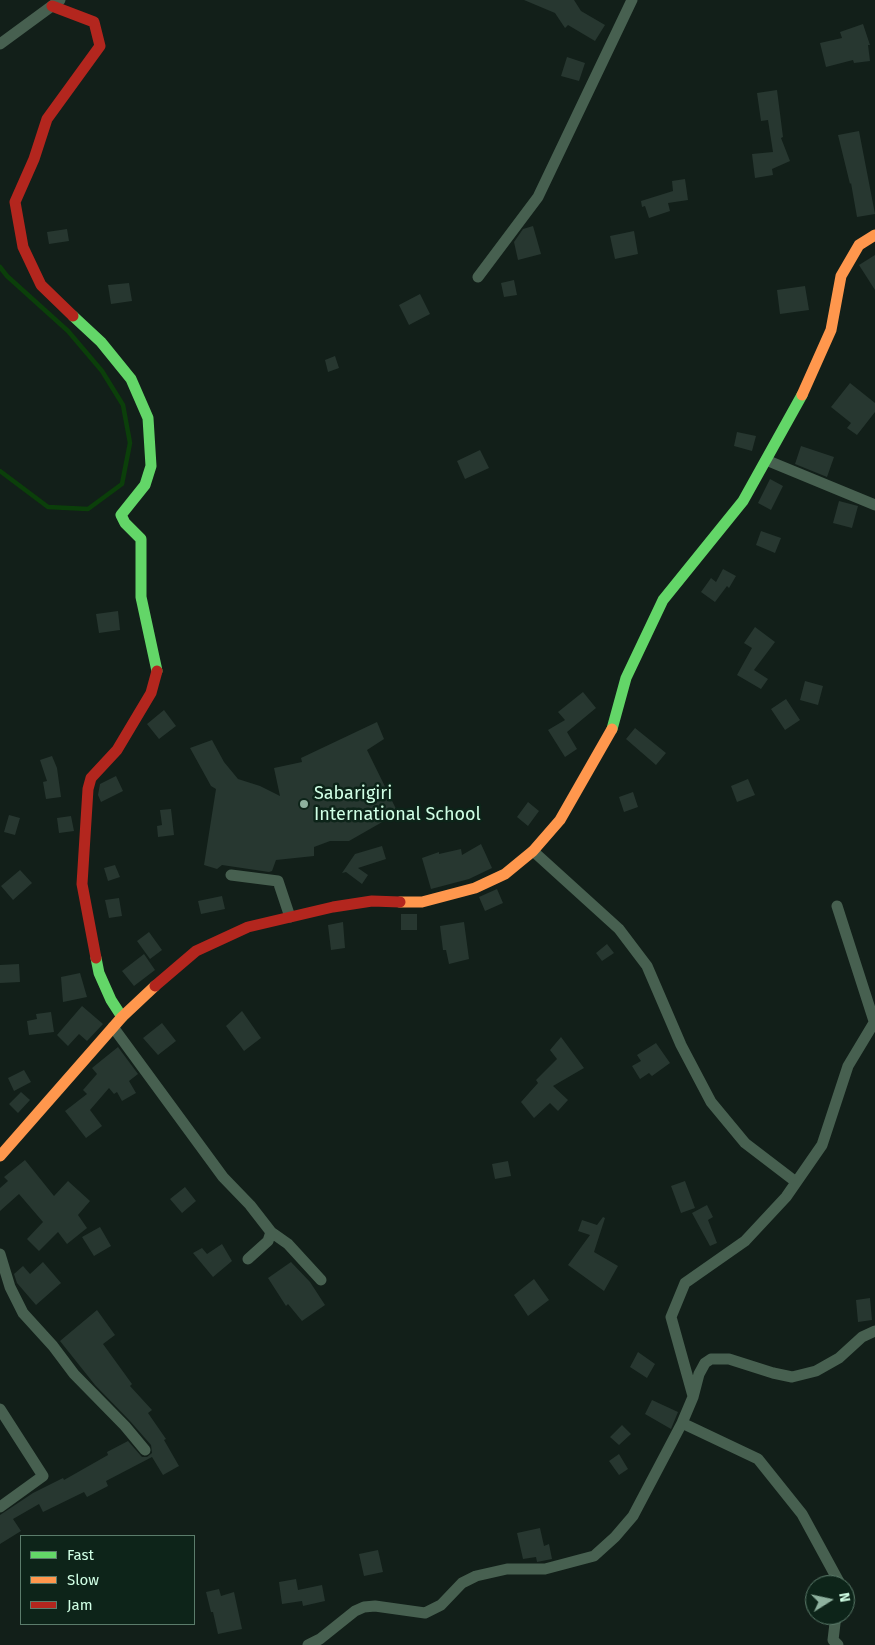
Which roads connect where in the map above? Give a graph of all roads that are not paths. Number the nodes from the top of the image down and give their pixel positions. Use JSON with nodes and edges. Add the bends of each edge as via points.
{"nodes":[{"id":1,"x":632,"y":0,"type":"edge"},
{"id":2,"x":56,"y":3,"type":"edge"},
{"id":3,"x":0,"y":44,"type":"edge"},
{"id":4,"x":875,"y":235,"type":"edge"},
{"id":5,"x":478,"y":277,"type":"dead end"},
{"id":6,"x":766,"y":460,"type":"junction"},
{"id":7,"x":875,"y":505,"type":"edge"},
{"id":8,"x":533,"y":850,"type":"junction"},
{"id":9,"x":231,"y":875,"type":"dead end"},
{"id":10,"x":837,"y":906,"type":"dead end"},
{"id":11,"x":290,"y":917,"type":"junction"},
{"id":12,"x":122,"y":1017,"type":"junction"},
{"id":13,"x":875,"y":1021,"type":"edge"},
{"id":14,"x":113,"y":1027,"type":"junction"},
{"id":15,"x":0,"y":1156,"type":"edge"},
{"id":16,"x":796,"y":1182,"type":"junction"},
{"id":17,"x":271,"y":1232,"type":"junction"},
{"id":18,"x":0,"y":1254,"type":"edge"},
{"id":19,"x":248,"y":1259,"type":"dead end"},
{"id":20,"x":321,"y":1280,"type":"dead end"},
{"id":21,"x":875,"y":1331,"type":"edge"},
{"id":22,"x":693,"y":1397,"type":"junction"},
{"id":23,"x":0,"y":1409,"type":"edge"},
{"id":24,"x":682,"y":1423,"type":"junction"},
{"id":25,"x":145,"y":1450,"type":"dead end"},
{"id":26,"x":0,"y":1507,"type":"edge"},
{"id":27,"x":835,"y":1575,"type":"edge"},
{"id":28,"x":835,"y":1625,"type":"edge"},
{"id":29,"x":324,"y":1642,"type":"edge"},
{"id":30,"x":308,"y":1645,"type":"edge"},
{"id":31,"x":838,"y":1645,"type":"edge"}],
"edges":[{"from":1,"to":5,"type":"street","via":[[538,197]]},
{"from":2,"to":3,"type":"street"},
{"from":2,"to":12,"type":"main road","via":[[94,22],[100,46],[46,120],[34,159],[15,202],[23,247],[41,285],[101,342],[131,379],[148,418],[152,466],[145,485],[121,515],[141,539],[141,598],[157,670],[151,692],[127,734],[91,778],[82,884],[99,973]]},
{"from":4,"to":6,"type":"main road","via":[[859,245],[841,276],[831,330],[806,386]]},
{"from":6,"to":7,"type":"street"},
{"from":6,"to":8,"type":"main road","via":[[744,501],[663,600],[626,678],[612,730],[560,820]]},
{"from":8,"to":11,"type":"main road","via":[[505,874],[475,888],[422,902],[372,901]]},
{"from":8,"to":16,"type":"street","via":[[618,929],[647,966],[681,1045],[711,1102],[745,1143]]},
{"from":9,"to":11,"type":"street","via":[[278,881]]},
{"from":10,"to":13,"type":"street"},
{"from":11,"to":12,"type":"main road","via":[[248,927],[196,950]]},
{"from":12,"to":14,"type":"main road"},
{"from":13,"to":16,"type":"street","via":[[848,1066],[822,1145]]},
{"from":14,"to":15,"type":"main road"},
{"from":14,"to":17,"type":"street","via":[[223,1177]]},
{"from":16,"to":22,"type":"street","via":[[745,1241],[685,1283],[671,1317]]},
{"from":17,"to":19,"type":"street","via":[[268,1241]]},
{"from":17,"to":20,"type":"street","via":[[288,1244]]},
{"from":18,"to":25,"type":"street","via":[[10,1287],[23,1312],[74,1374]]},
{"from":21,"to":22,"type":"street","via":[[816,1371],[792,1376],[729,1359],[711,1359],[699,1374]]},
{"from":22,"to":24,"type":"street"},
{"from":23,"to":26,"type":"street","via":[[43,1476]]},
{"from":24,"to":27,"type":"street","via":[[758,1459],[802,1514]]},
{"from":24,"to":29,"type":"street","via":[[634,1516],[594,1556],[545,1569],[507,1569],[476,1576],[462,1583],[441,1605],[425,1613],[364,1607],[355,1611]]},
{"from":28,"to":31,"type":"street","via":[[833,1640]]},
{"from":29,"to":30,"type":"street"}]}
